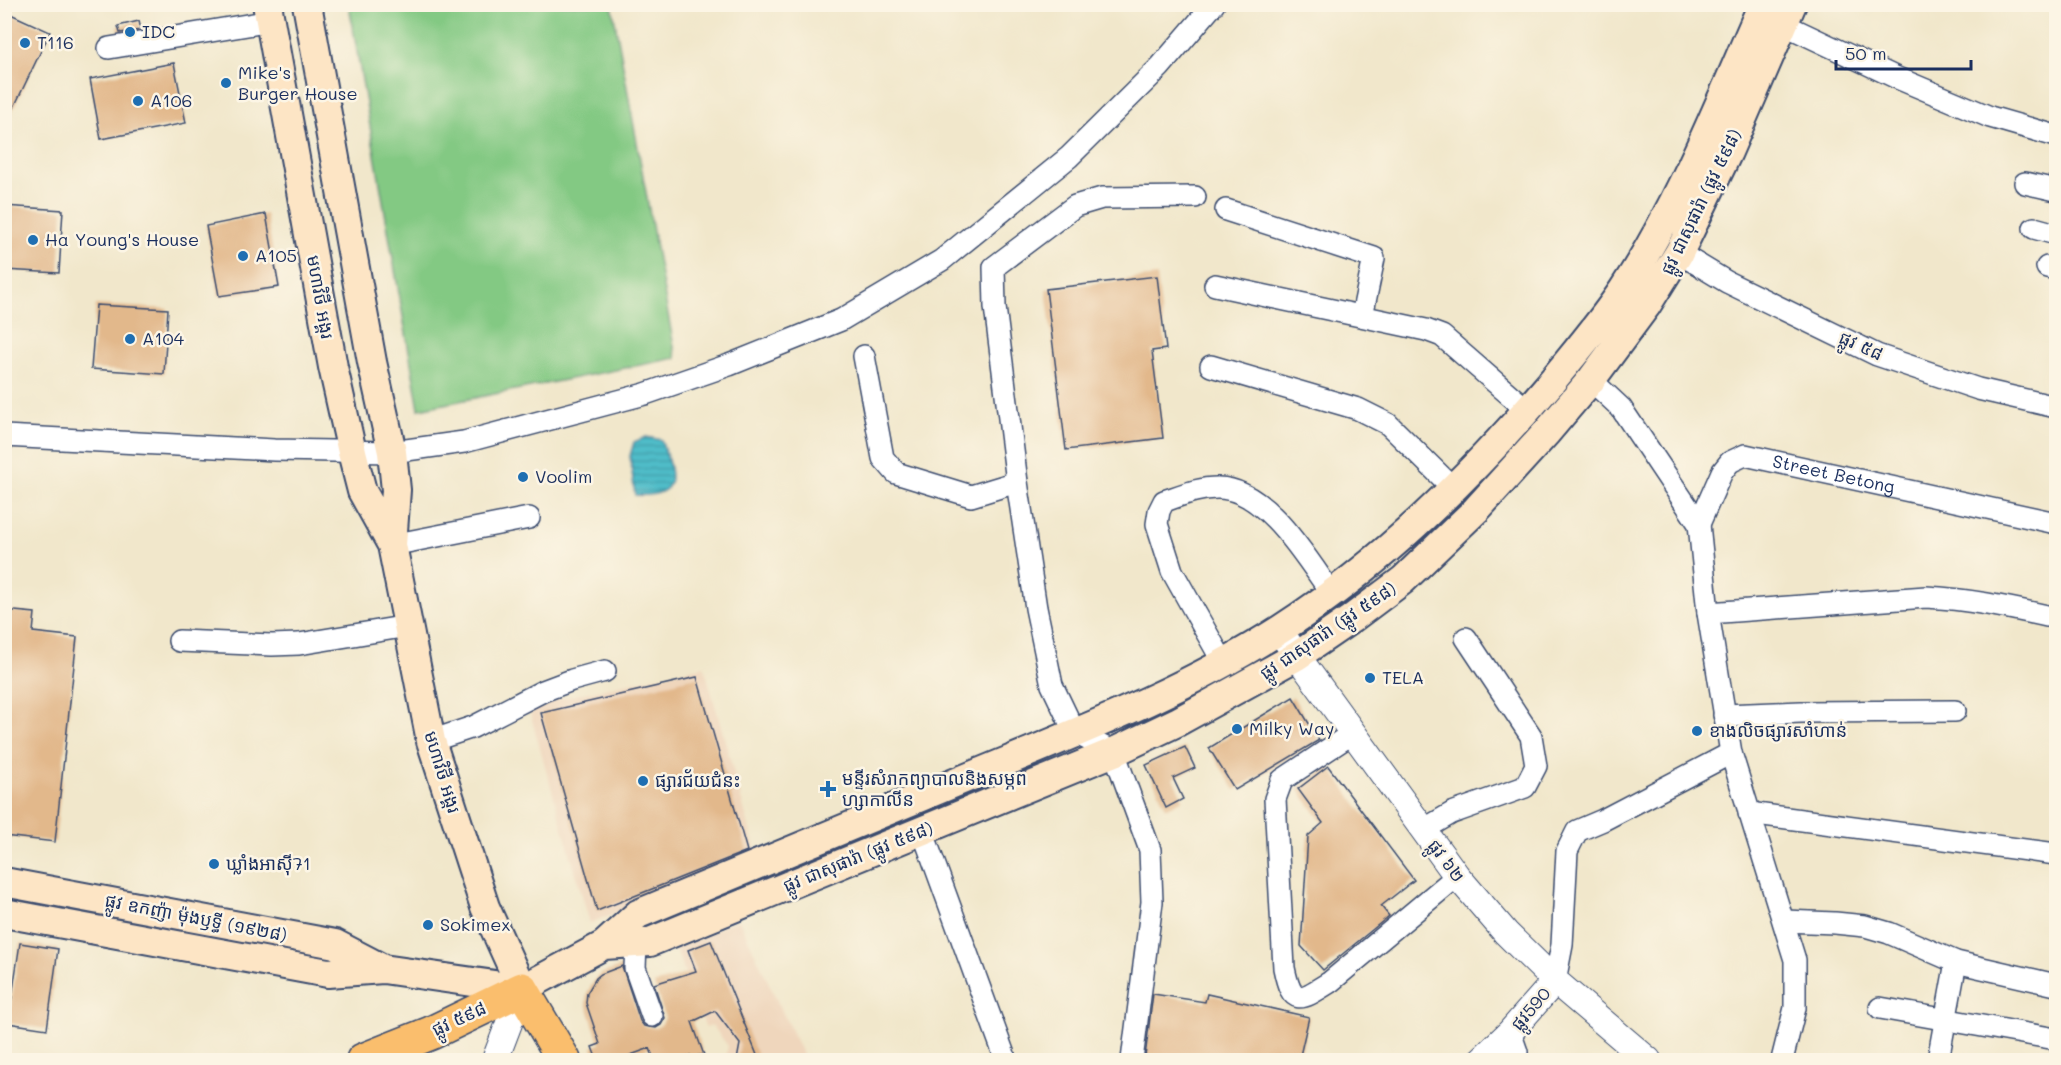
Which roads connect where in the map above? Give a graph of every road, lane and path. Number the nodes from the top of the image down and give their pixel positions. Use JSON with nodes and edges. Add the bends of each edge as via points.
{"nodes":[{"id":1,"x":307,"y":4,"type":"edge"},
{"id":2,"x":1214,"y":4,"type":"edge"},
{"id":3,"x":1763,"y":4,"type":"edge"},
{"id":4,"x":269,"y":13,"type":"edge"},
{"id":5,"x":1788,"y":14,"type":"edge"},
{"id":6,"x":110,"y":48,"type":"dead end"},
{"id":7,"x":2056,"y":136,"type":"edge"},
{"id":8,"x":2025,"y":183,"type":"dead end"},
{"id":9,"x":2056,"y":190,"type":"edge"},
{"id":10,"x":1195,"y":198,"type":"dead end"},
{"id":11,"x":1226,"y":210,"type":"dead end"},
{"id":12,"x":2034,"y":228,"type":"dead end"},
{"id":13,"x":2056,"y":234,"type":"edge"},
{"id":14,"x":1679,"y":254,"type":"junction"},
{"id":15,"x":1215,"y":285,"type":"dead end"},
{"id":16,"x":1362,"y":316,"type":"junction"},
{"id":17,"x":864,"y":356,"type":"dead end"},
{"id":18,"x":1211,"y":366,"type":"dead end"},
{"id":19,"x":1591,"y":380,"type":"junction"},
{"id":20,"x":2056,"y":407,"type":"edge"},
{"id":21,"x":1527,"y":410,"type":"junction"},
{"id":22,"x":4,"y":436,"type":"edge"},
{"id":23,"x":352,"y":452,"type":"junction"},
{"id":24,"x":392,"y":452,"type":"junction"},
{"id":25,"x":1017,"y":482,"type":"junction"},
{"id":26,"x":1454,"y":489,"type":"junction"},
{"id":27,"x":529,"y":518,"type":"dead end"},
{"id":28,"x":2056,"y":523,"type":"edge"},
{"id":29,"x":1699,"y":524,"type":"junction"},
{"id":30,"x":392,"y":546,"type":"junction"},
{"id":31,"x":1332,"y":594,"type":"junction"},
{"id":32,"x":1708,"y":613,"type":"junction"},
{"id":33,"x":2047,"y":616,"type":"dead end"},
{"id":34,"x":408,"y":626,"type":"junction"},
{"id":35,"x":1279,"y":630,"type":"junction"},
{"id":36,"x":1466,"y":638,"type":"dead end"},
{"id":37,"x":179,"y":641,"type":"dead end"},
{"id":38,"x":1297,"y":656,"type":"junction"},
{"id":39,"x":1223,"y":662,"type":"junction"},
{"id":40,"x":605,"y":671,"type":"dead end"},
{"id":41,"x":1955,"y":711,"type":"dead end"},
{"id":42,"x":1724,"y":715,"type":"junction"},
{"id":43,"x":1075,"y":733,"type":"junction"},
{"id":44,"x":1353,"y":733,"type":"junction"},
{"id":45,"x":431,"y":741,"type":"junction"},
{"id":46,"x":1113,"y":752,"type":"junction"},
{"id":47,"x":1731,"y":753,"type":"junction"},
{"id":48,"x":1749,"y":813,"type":"junction"},
{"id":49,"x":922,"y":830,"type":"junction"},
{"id":50,"x":1424,"y":830,"type":"junction"},
{"id":51,"x":2056,"y":854,"type":"edge"},
{"id":52,"x":1457,"y":876,"type":"junction"},
{"id":53,"x":4,"y":882,"type":"edge"},
{"id":54,"x":4,"y":913,"type":"edge"},
{"id":55,"x":1784,"y":921,"type":"junction"},
{"id":56,"x":636,"y":943,"type":"junction"},
{"id":57,"x":604,"y":945,"type":"junction"},
{"id":58,"x":1956,"y":962,"type":"junction"},
{"id":59,"x":382,"y":969,"type":"junction"},
{"id":60,"x":1555,"y":981,"type":"junction"},
{"id":61,"x":2056,"y":985,"type":"edge"},
{"id":62,"x":522,"y":989,"type":"junction"},
{"id":63,"x":1880,"y":1008,"type":"dead end"},
{"id":64,"x":652,"y":1016,"type":"dead end"},
{"id":65,"x":1946,"y":1020,"type":"junction"},
{"id":66,"x":1510,"y":1032,"type":"junction"},
{"id":67,"x":2056,"y":1040,"type":"edge"},
{"id":68,"x":363,"y":1060,"type":"edge"},
{"id":69,"x":495,"y":1060,"type":"edge"},
{"id":70,"x":564,"y":1060,"type":"edge"},
{"id":71,"x":1006,"y":1060,"type":"edge"},
{"id":72,"x":1132,"y":1060,"type":"edge"},
{"id":73,"x":1481,"y":1060,"type":"edge"},
{"id":74,"x":1515,"y":1060,"type":"edge"},
{"id":75,"x":1648,"y":1060,"type":"edge"},
{"id":76,"x":1782,"y":1060,"type":"edge"},
{"id":77,"x":1938,"y":1060,"type":"edge"}],
"edges":[{"from":1,"to":24,"type":"main road","name":"មហាវិថី អង្គរ"},
{"from":2,"to":24,"type":"street","via":[[1160,67],[1069,158],[942,260],[841,320],[645,394],[464,442]]},
{"from":3,"to":21,"type":"main road","name":"ផ្លូវ ជាសុផារ៉ា (ផ្លូវ ៥៩៨)","via":[[1654,241],[1622,292]]},
{"from":4,"to":6,"type":"street"},
{"from":4,"to":23,"type":"main road","name":"មហាវិថី អង្គរ"},
{"from":5,"to":7,"type":"street","via":[[1895,77],[1990,117]]},
{"from":5,"to":14,"type":"main road","name":"ផ្លូវ ជាសុផារ៉ា (ផ្លូវ ៥៩៨)"},
{"from":8,"to":9,"type":"street"},
{"from":10,"to":25,"type":"street","via":[[1102,198],[1075,206],[994,267],[995,307]]},
{"from":11,"to":16,"type":"street","via":[[1374,258]]},
{"from":12,"to":13,"type":"street"},
{"from":14,"to":19,"type":"main road","name":"ផ្លូវ ជាសុផារ៉ា (ផ្លូវ ៥៩៨)"},
{"from":14,"to":20,"type":"street","name":"ផ្លូវ ៥៨","via":[[1727,282],[1877,355],[1978,389]]},
{"from":15,"to":16,"type":"street"},
{"from":16,"to":21,"type":"street","via":[[1442,336]]},
{"from":17,"to":25,"type":"street","via":[[884,458],[896,473],[971,496]]},
{"from":18,"to":26,"type":"street","via":[[1358,409],[1388,424]]},
{"from":19,"to":29,"type":"street","via":[[1621,408]]},
{"from":19,"to":38,"type":"main road","name":"ផ្លូវ ជាសុផារ៉ា (ផ្លូវ ៥៩៨)","via":[[1476,510],[1403,580]]},
{"from":21,"to":26,"type":"main road","name":"ផ្លូវ ជាសុផារ៉ា (ផ្លូវ ៥៩៨)"},
{"from":22,"to":23,"type":"street"},
{"from":23,"to":24,"type":"street"},
{"from":23,"to":30,"type":"main road","name":"មហាវិថី អង្គរ","via":[[362,492]]},
{"from":24,"to":30,"type":"main road","name":"មហាវិថី អង្គរ","via":[[396,490]]},
{"from":25,"to":43,"type":"street","via":[[1052,685]]},
{"from":26,"to":31,"type":"main road","name":"ផ្លូវ ជាសុផារ៉ា (ផ្លូវ ៥៩៨)","via":[[1381,556]]},
{"from":27,"to":30,"type":"street"},
{"from":28,"to":29,"type":"street","name":"Street Betong","via":[[1745,455],[1730,462],[1722,472]]},
{"from":29,"to":32,"type":"street"},
{"from":30,"to":34,"type":"main road","name":"មហាវិថី អង្គរ"},
{"from":31,"to":35,"type":"main road","name":"ផ្លូវ ជាសុផារ៉ា (ផ្លូវ ៥៩៨)"},
{"from":31,"to":39,"type":"street","via":[[1284,530],[1254,500],[1219,488],[1194,490],[1164,501],[1157,524],[1172,571]]},
{"from":32,"to":33,"type":"street","via":[[1926,597],[1994,604]]},
{"from":32,"to":42,"type":"street"},
{"from":34,"to":37,"type":"street","via":[[298,644]]},
{"from":34,"to":45,"type":"main road","name":"មហាវិថី អង្គរ"},
{"from":35,"to":38,"type":"street","name":"ផ្លូវ ៦២"},
{"from":35,"to":39,"type":"main road","name":"ផ្លូវ ជាសុផារ៉ា (ផ្លូវ ៥៩៨)"},
{"from":36,"to":50,"type":"street","via":[[1531,736],[1536,766],[1525,787],[1452,813]]},
{"from":38,"to":44,"type":"street","name":"ផ្លូវ ៦២"},
{"from":38,"to":46,"type":"main road","name":"ផ្លូវ ជាសុផារ៉ា (ផ្លូវ ៥៩៨)"},
{"from":39,"to":43,"type":"main road","name":"ផ្លូវ ជាសុផារ៉ា (ផ្លូវ ៥៩៨)"},
{"from":40,"to":45,"type":"street","via":[[543,691],[473,728]]},
{"from":41,"to":42,"type":"street"},
{"from":42,"to":47,"type":"street"},
{"from":43,"to":46,"type":"street"},
{"from":43,"to":57,"type":"main road","name":"ផ្លូវ ជាសុផារ៉ា (ផ្លូវ ៥៩៨)","via":[[638,914]]},
{"from":44,"to":50,"type":"street","name":"ផ្លូវ ៦២"},
{"from":44,"to":52,"type":"street","via":[[1282,780],[1275,800],[1288,988],[1302,997],[1330,982]]},
{"from":45,"to":62,"type":"main road","name":"មហាវិថី អង្គរ","via":[[485,907]]},
{"from":46,"to":49,"type":"main road","name":"ផ្លូវ ជាសុផារ៉ា (ផ្លូវ ៥៩៨)"},
{"from":46,"to":72,"type":"street","via":[[1150,850],[1152,902]]},
{"from":47,"to":48,"type":"street"},
{"from":47,"to":60,"type":"street","via":[[1577,831],[1567,851],[1562,945]]},
{"from":48,"to":51,"type":"street"},
{"from":48,"to":55,"type":"street"},
{"from":49,"to":56,"type":"main road","name":"ផ្លូវ ជាសុផារ៉ា (ផ្លូវ ៥៩៨)","via":[[650,942]]},
{"from":49,"to":71,"type":"street"},
{"from":50,"to":52,"type":"street","name":"ផ្លូវ ៦២"},
{"from":52,"to":60,"type":"street","name":"ផ្លូវ ៦២","via":[[1506,933]]},
{"from":53,"to":59,"type":"main road","name":"ផ្លូវ ឧកញ៉ា ម៉ុងឫទ្ធី (១៩២៨)","via":[[335,944]]},
{"from":54,"to":59,"type":"main road","name":"ផ្លូវ ឧកញ៉ា ម៉ុងឫទ្ធី (១៩២៨)","via":[[328,973]]},
{"from":55,"to":58,"type":"street","via":[[1865,926]]},
{"from":55,"to":76,"type":"street","via":[[1795,960],[1795,1008]]},
{"from":56,"to":57,"type":"main road","name":"ផ្លូវ ជាសុផារ៉ា (ផ្លូវ ៥៩៨)"},
{"from":56,"to":64,"type":"street","via":[[635,968]]},
{"from":57,"to":62,"type":"main road","name":"ផ្លូវ ជាសុផារ៉ា (ផ្លូវ ៥៩៨)"},
{"from":58,"to":61,"type":"street"},
{"from":58,"to":65,"type":"street"},
{"from":59,"to":62,"type":"main road","name":"ផ្លូវ ឧកញ៉ា ម៉ុងឫទ្ធី (១៩២៨)"},
{"from":60,"to":66,"type":"street","name":"ផ្លូវ590"},
{"from":60,"to":75,"type":"street","name":"ផ្លូវ ៦២"},
{"from":62,"to":68,"type":"main road","name":"ផ្លូវ ៥៩៨","via":[[431,1033]]},
{"from":62,"to":69,"type":"street"},
{"from":62,"to":70,"type":"main road"},
{"from":63,"to":65,"type":"street"},
{"from":65,"to":67,"type":"street"},
{"from":65,"to":77,"type":"street"},
{"from":66,"to":73,"type":"street","name":"ផ្លូវ590"},
{"from":66,"to":74,"type":"street","via":[[1517,1053]]}]}
